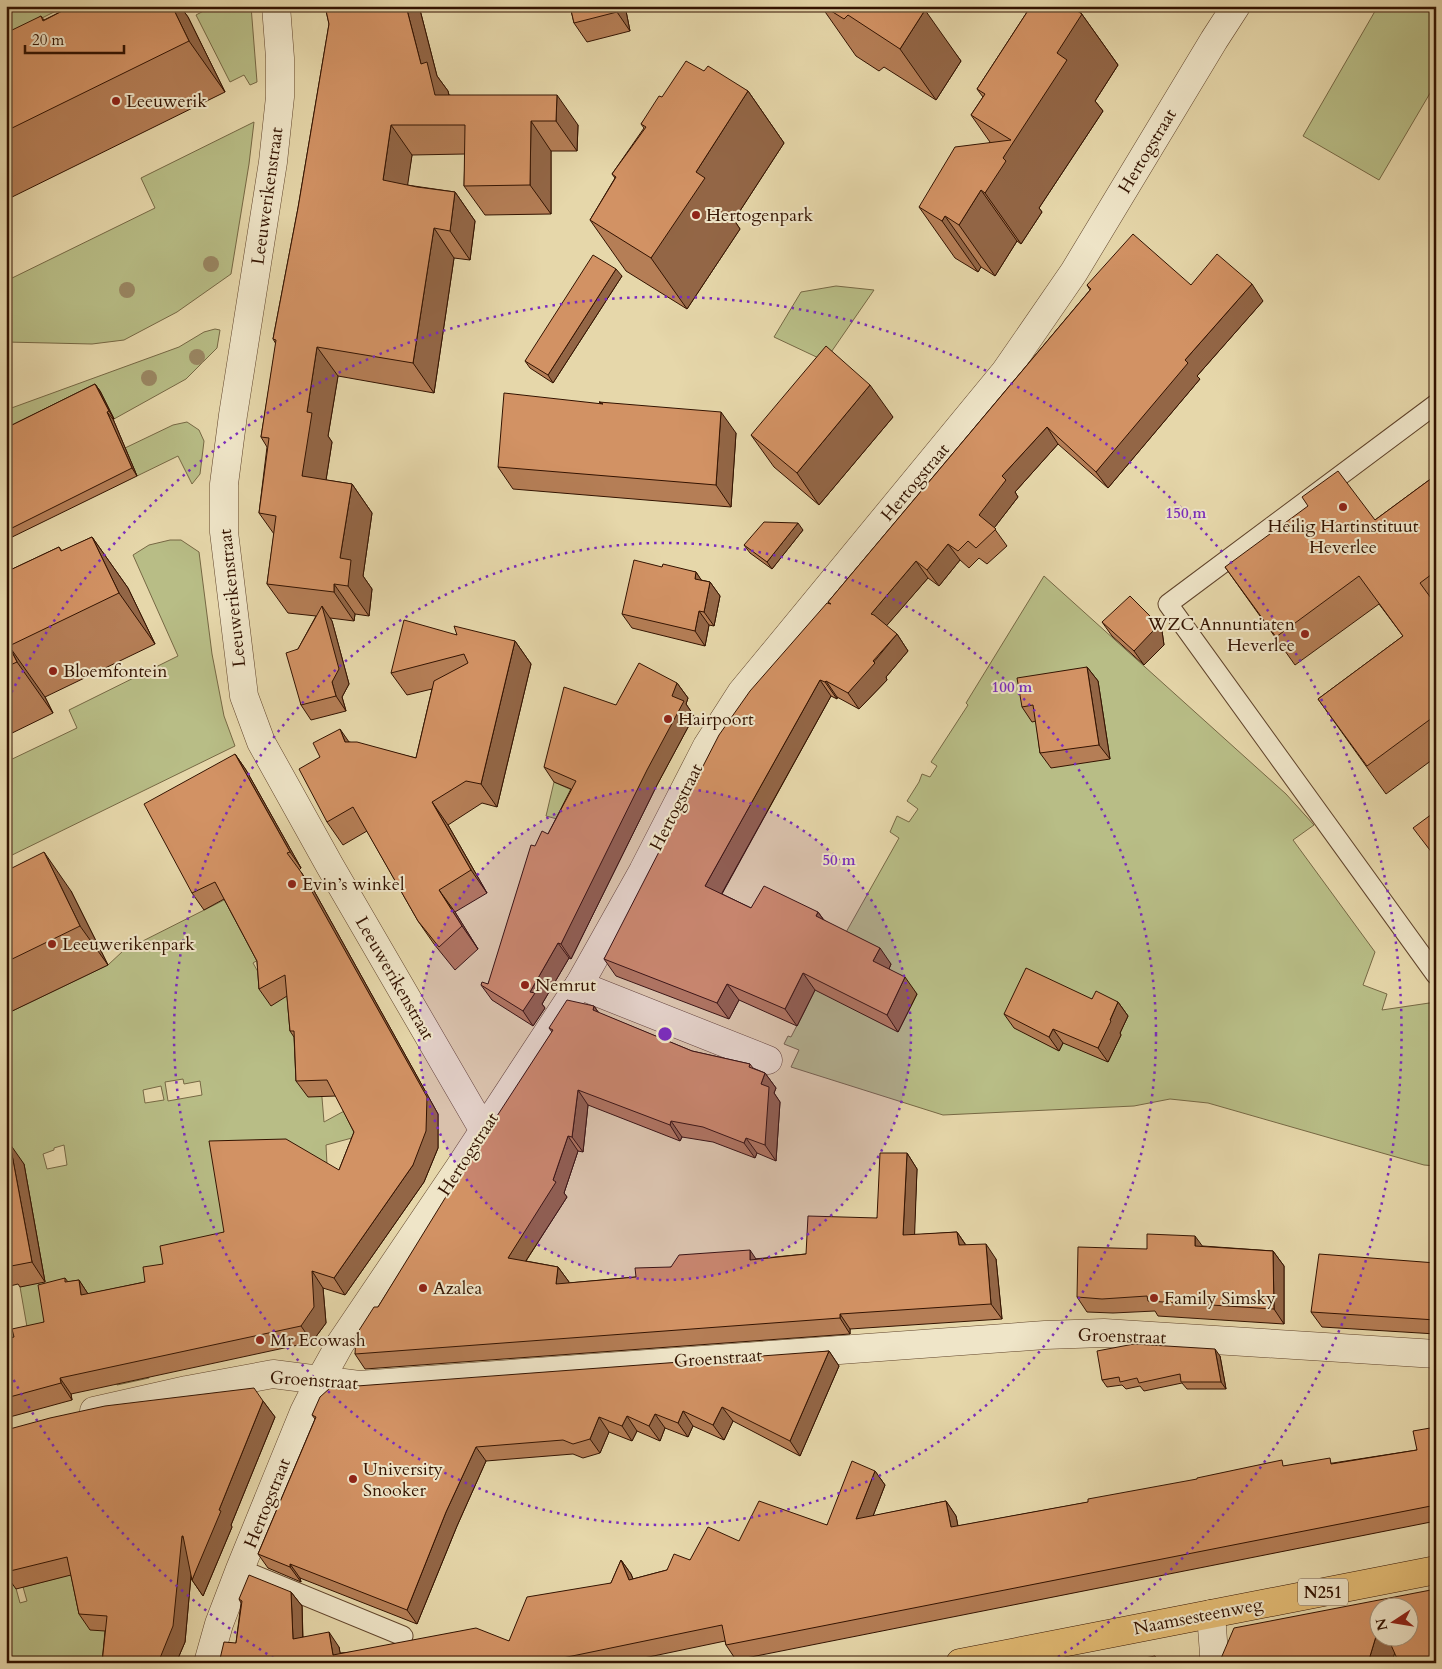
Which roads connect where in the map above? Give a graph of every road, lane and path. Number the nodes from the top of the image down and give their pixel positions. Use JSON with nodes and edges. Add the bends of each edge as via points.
{"nodes":[{"id":1,"x":276,"y":6,"type":"edge"},
{"id":2,"x":1236,"y":6,"type":"edge"},
{"id":3,"x":1436,"y":404,"type":"edge"},
{"id":4,"x":1436,"y":975,"type":"edge"},
{"id":5,"x":579,"y":985,"type":"junction"},
{"id":6,"x":768,"y":1060,"type":"dead end"},
{"id":7,"x":484,"y":1131,"type":"junction"},
{"id":8,"x":1436,"y":1354,"type":"edge"},
{"id":9,"x":320,"y":1380,"type":"junction"},
{"id":10,"x":68,"y":1417,"type":"edge"},
{"id":11,"x":240,"y":1569,"type":"junction"},
{"id":12,"x":1436,"y":1570,"type":"edge"},
{"id":13,"x":1211,"y":1614,"type":"junction"},
{"id":14,"x":403,"y":1636,"type":"dead end"},
{"id":15,"x":208,"y":1663,"type":"edge"},
{"id":16,"x":960,"y":1663,"type":"edge"},
{"id":17,"x":1213,"y":1663,"type":"edge"}],
"edges":[{"from":1,"to":7,"type":"street","name":"Leeuwerikenstraat","via":[[280,97],[273,162],[224,484],[224,532],[244,696],[261,742]]},
{"from":2,"to":5,"type":"street","name":"Hertogstraat","via":[[1074,272],[1027,343],[741,693],[707,746],[643,871]]},
{"from":3,"to":4,"type":"lane","via":[[1168,604]]},
{"from":5,"to":6,"type":"street"},
{"from":5,"to":7,"type":"street","name":"Hertogstraat"},
{"from":7,"to":9,"type":"street","name":"Hertogstraat","via":[[340,1344]]},
{"from":8,"to":9,"type":"street","name":"Groenstraat","via":[[1104,1333],[1045,1334],[359,1385]]},
{"from":9,"to":10,"type":"street","name":"Groenstraat","via":[[274,1374]]},
{"from":9,"to":11,"type":"street","name":"Hertogstraat"},
{"from":11,"to":14,"type":"lane"},
{"from":11,"to":15,"type":"street","name":"Hertogstraat"},
{"from":12,"to":13,"type":"main road","name":"Naamsesteenweg","number":"N251"},
{"from":13,"to":16,"type":"main road","name":"Naamsesteenweg","number":"N251"},
{"from":13,"to":17,"type":"street"}]}
